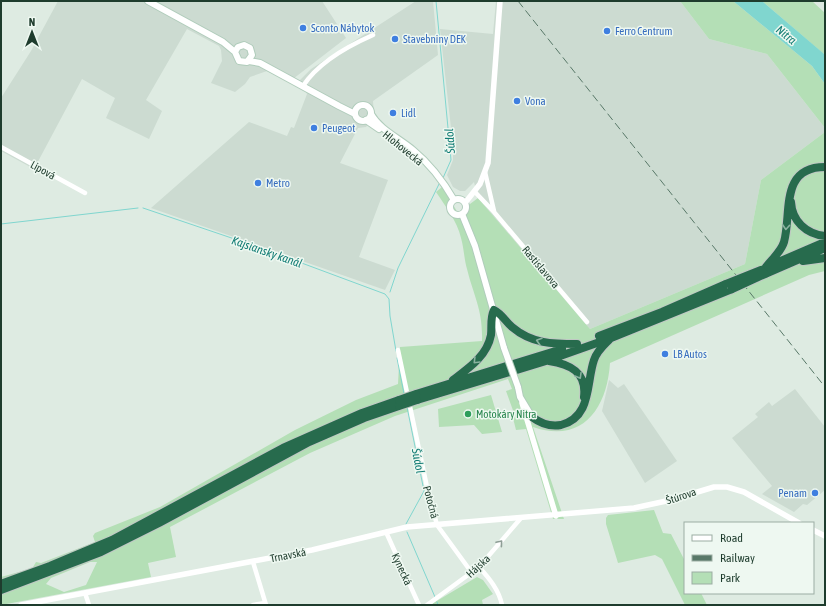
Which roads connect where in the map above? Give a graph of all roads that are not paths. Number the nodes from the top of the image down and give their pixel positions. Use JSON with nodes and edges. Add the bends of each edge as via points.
{"nodes":[{"id":1,"x":148,"y":1,"type":"edge"},
{"id":2,"x":500,"y":1,"type":"edge"},
{"id":3,"x":373,"y":35,"type":"dead end"},
{"id":4,"x":223,"y":42,"type":"junction"},
{"id":5,"x":240,"y":46,"type":"junction"},
{"id":6,"x":235,"y":52,"type":"junction"},
{"id":7,"x":251,"y":58,"type":"junction"},
{"id":8,"x":303,"y":86,"type":"junction"},
{"id":9,"x":356,"y":111,"type":"junction"},
{"id":10,"x":371,"y":114,"type":"junction"},
{"id":11,"x":366,"y":120,"type":"junction"},
{"id":12,"x":1,"y":147,"type":"edge"},
{"id":13,"x":825,"y":169,"type":"edge"},
{"id":14,"x":485,"y":172,"type":"junction"},
{"id":15,"x":439,"y":178,"type":"junction"},
{"id":16,"x":475,"y":192,"type":"junction"},
{"id":17,"x":85,"y":193,"type":"dead end"},
{"id":18,"x":454,"y":200,"type":"junction"},
{"id":19,"x":467,"y":201,"type":"junction"},
{"id":20,"x":494,"y":212,"type":"junction"},
{"id":21,"x":462,"y":214,"type":"junction"},
{"id":22,"x":466,"y":222,"type":"junction"},
{"id":23,"x":825,"y":236,"type":"edge"},
{"id":24,"x":825,"y":242,"type":"edge"},
{"id":25,"x":825,"y":248,"type":"edge"},
{"id":26,"x":825,"y":258,"type":"edge"},
{"id":27,"x":792,"y":262,"type":"junction"},
{"id":28,"x":764,"y":270,"type":"junction"},
{"id":29,"x":729,"y":286,"type":"junction"},
{"id":30,"x":494,"y":310,"type":"junction"},
{"id":31,"x":587,"y":322,"type":"dead end"},
{"id":32,"x":611,"y":338,"type":"junction"},
{"id":33,"x":578,"y":344,"type":"junction"},
{"id":34,"x":398,"y":350,"type":"dead end"},
{"id":35,"x":546,"y":361,"type":"junction"},
{"id":36,"x":448,"y":383,"type":"junction"},
{"id":37,"x":416,"y":397,"type":"junction"},
{"id":38,"x":399,"y":403,"type":"junction"},
{"id":39,"x":530,"y":419,"type":"junction"},
{"id":40,"x":556,"y":516,"type":"junction"},
{"id":41,"x":521,"y":518,"type":"junction"},
{"id":42,"x":797,"y":522,"type":"edge"},
{"id":43,"x":437,"y":525,"type":"junction"},
{"id":44,"x":814,"y":530,"type":"edge"},
{"id":45,"x":386,"y":532,"type":"junction"},
{"id":46,"x":825,"y":536,"type":"edge"},
{"id":47,"x":253,"y":562,"type":"junction"},
{"id":48,"x":480,"y":567,"type":"junction"},
{"id":49,"x":472,"y":573,"type":"junction"},
{"id":50,"x":1,"y":584,"type":"edge"},
{"id":51,"x":1,"y":590,"type":"edge"},
{"id":52,"x":85,"y":593,"type":"junction"},
{"id":53,"x":266,"y":604,"type":"edge"},
{"id":54,"x":21,"y":605,"type":"edge"},
{"id":55,"x":89,"y":605,"type":"edge"},
{"id":56,"x":252,"y":605,"type":"edge"},
{"id":57,"x":419,"y":605,"type":"edge"},
{"id":58,"x":427,"y":605,"type":"edge"},
{"id":59,"x":502,"y":605,"type":"edge"}],
"edges":[{"from":1,"to":4,"type":"main road"},
{"from":2,"to":14,"type":"street","via":[[490,143]]},
{"from":3,"to":8,"type":"street","via":[[353,44],[314,72]]},
{"from":4,"to":5,"type":"main road"},
{"from":4,"to":6,"type":"main road"},
{"from":5,"to":6,"type":"main road"},
{"from":5,"to":7,"type":"main road","via":[[249,46]]},
{"from":6,"to":7,"type":"main road","via":[[239,61],[245,62]]},
{"from":7,"to":8,"type":"main road"},
{"from":8,"to":9,"type":"main road","via":[[339,106]]},
{"from":9,"to":10,"type":"main road","via":[[363,105],[367,106]]},
{"from":9,"to":11,"type":"main road","via":[[359,119]]},
{"from":10,"to":11,"type":"main road"},
{"from":10,"to":15,"type":"main road","name":"Hlohovecká","via":[[381,126],[428,164]]},
{"from":11,"to":15,"type":"main road","name":"Hlohovecká","via":[[407,150]]},
{"from":12,"to":17,"type":"street","name":"Lipová"},
{"from":13,"to":23,"type":"highway","via":[[802,178],[794,188],[791,200],[794,214],[802,227]]},
{"from":13,"to":28,"type":"highway","one_way":true,"via":[[808,171],[792,186],[788,200],[784,243],[780,252]]},
{"from":14,"to":16,"type":"street"},
{"from":14,"to":20,"type":"street","name":"Rastislavova"},
{"from":15,"to":18,"type":"main road"},
{"from":16,"to":19,"type":"street"},
{"from":16,"to":20,"type":"street","name":"Rastislavova"},
{"from":18,"to":19,"type":"main road"},
{"from":18,"to":21,"type":"main road","via":[[451,205],[452,211],[457,215]]},
{"from":19,"to":21,"type":"main road"},
{"from":19,"to":22,"type":"main road"},
{"from":20,"to":31,"type":"street","name":"Rastislavova"},
{"from":21,"to":22,"type":"main road"},
{"from":22,"to":30,"type":"main road"},
{"from":24,"to":28,"type":"highway"},
{"from":25,"to":27,"type":"highway"},
{"from":26,"to":27,"type":"highway"},
{"from":27,"to":28,"type":"highway"},
{"from":28,"to":29,"type":"highway","bridge":true},
{"from":29,"to":32,"type":"highway"},
{"from":29,"to":33,"type":"highway"},
{"from":33,"to":30,"type":"highway","one_way":true,"via":[[552,344],[532,339],[517,331]]},
{"from":30,"to":36,"type":"highway","one_way":true,"via":[[491,315],[489,342],[483,353],[473,365]]},
{"from":30,"to":39,"type":"main road","bridge":true,"via":[[520,397]]},
{"from":32,"to":35,"type":"highway"},
{"from":32,"to":39,"type":"highway","via":[[594,359],[587,398],[575,417],[567,423],[550,426]]},
{"from":33,"to":36,"type":"highway"},
{"from":34,"to":43,"type":"street","name":"Potočná"},
{"from":35,"to":37,"type":"highway"},
{"from":35,"to":39,"type":"highway","one_way":true,"via":[[567,364],[576,371],[583,384],[584,397],[578,410],[565,420],[550,423]]},
{"from":36,"to":37,"type":"highway"},
{"from":37,"to":38,"type":"highway","bridge":true},
{"from":38,"to":50,"type":"highway","via":[[362,412],[289,445],[112,540]]},
{"from":38,"to":51,"type":"highway","via":[[309,442],[100,552]]},
{"from":39,"to":40,"type":"street"},
{"from":40,"to":41,"type":"street","name":"Trnavská"},
{"from":40,"to":42,"type":"street","name":"Štúrova","via":[[639,507],[719,486],[744,492]]},
{"from":41,"to":43,"type":"street","name":"Trnavská"},
{"from":48,"to":41,"type":"street","name":"Hájska","one_way":true},
{"from":43,"to":45,"type":"street","name":"Trnavská","via":[[407,527]]},
{"from":43,"to":49,"type":"street","name":"Potočná"},
{"from":44,"to":46,"type":"street"},
{"from":45,"to":47,"type":"street","name":"Trnavská","via":[[334,546]]},
{"from":45,"to":57,"type":"street","name":"Kynecká"},
{"from":47,"to":52,"type":"street","name":"Trnavská"},
{"from":47,"to":53,"type":"street"},
{"from":48,"to":49,"type":"street","name":"Hájska"},
{"from":48,"to":59,"type":"street","via":[[494,586]]},
{"from":49,"to":58,"type":"street","name":"Hájska"},
{"from":52,"to":54,"type":"street","name":"Trnavská"},
{"from":52,"to":55,"type":"street"},
{"from":53,"to":56,"type":"street"}]}
